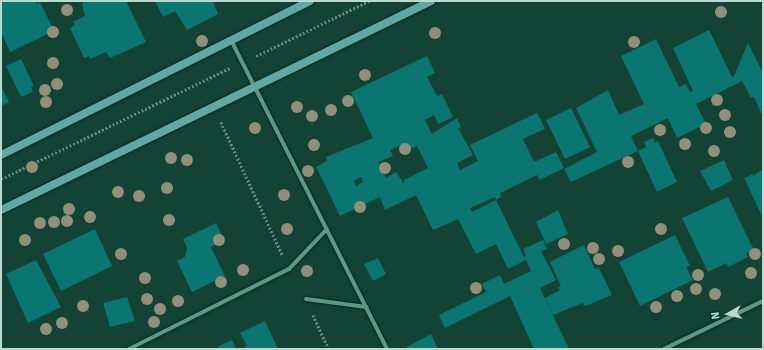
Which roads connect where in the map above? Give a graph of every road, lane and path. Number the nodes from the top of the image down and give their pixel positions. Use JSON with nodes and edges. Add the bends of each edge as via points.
{"nodes":[{"id":1,"x":310,"y":1,"type":"edge"},
{"id":2,"x":369,"y":1,"type":"edge"},
{"id":3,"x":431,"y":1,"type":"edge"},
{"id":4,"x":230,"y":39,"type":"junction"},
{"id":5,"x":242,"y":62,"type":"junction"},
{"id":6,"x":255,"y":86,"type":"junction"},
{"id":7,"x":213,"y":106,"type":"junction"},
{"id":8,"x":1,"y":155,"type":"edge"},
{"id":9,"x":1,"y":179,"type":"edge"},
{"id":10,"x":1,"y":210,"type":"edge"},
{"id":11,"x":327,"y":229,"type":"junction"},
{"id":12,"x":288,"y":269,"type":"junction"},
{"id":13,"x":306,"y":299,"type":"joint"},
{"id":14,"x":763,"y":301,"type":"edge"},
{"id":15,"x":366,"y":307,"type":"junction"},
{"id":16,"x":129,"y":349,"type":"edge"},
{"id":17,"x":329,"y":349,"type":"edge"},
{"id":18,"x":387,"y":349,"type":"edge"},
{"id":19,"x":664,"y":349,"type":"edge"}],
"edges":[{"from":1,"to":4,"type":"street"},
{"from":2,"to":5,"type":"path"},
{"from":3,"to":6,"type":"street"},
{"from":4,"to":5,"type":"street"},
{"from":4,"to":8,"type":"street"},
{"from":5,"to":6,"type":"street"},
{"from":5,"to":9,"type":"path"},
{"from":6,"to":7,"type":"street"},
{"from":6,"to":11,"type":"street"},
{"from":7,"to":10,"type":"street"},
{"from":7,"to":12,"type":"path"},
{"from":11,"to":12,"type":"street"},
{"from":11,"to":15,"type":"street"},
{"from":12,"to":16,"type":"street"},
{"from":13,"to":15,"type":"street"},
{"from":13,"to":17,"type":"path"},
{"from":14,"to":19,"type":"street"},
{"from":15,"to":18,"type":"street"}]}
